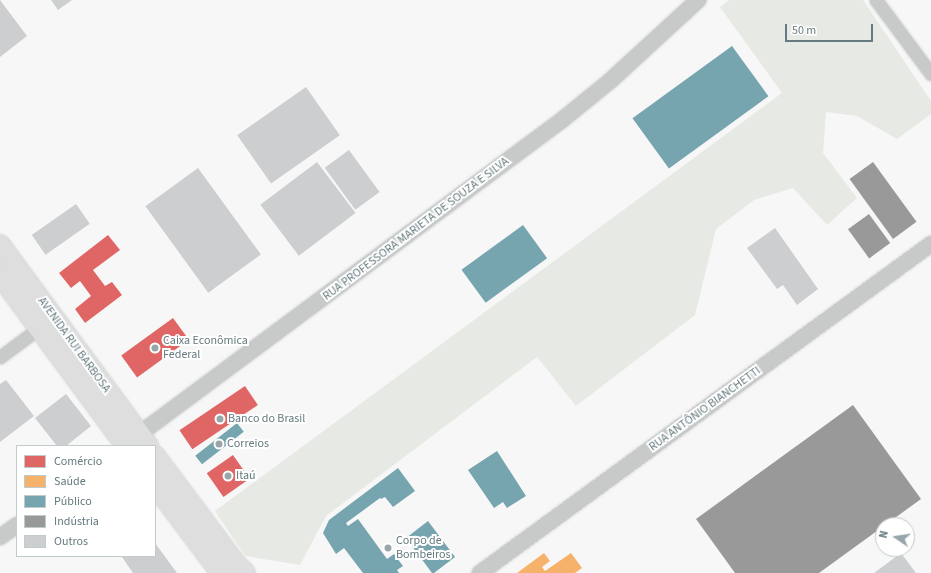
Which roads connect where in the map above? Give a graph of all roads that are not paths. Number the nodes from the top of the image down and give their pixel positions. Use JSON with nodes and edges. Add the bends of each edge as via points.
{"nodes":[{"id":1,"x":698,"y":0,"type":"edge"},
{"id":2,"x":876,"y":0,"type":"edge"},
{"id":3,"x":931,"y":74,"type":"edge"},
{"id":4,"x":931,"y":244,"type":"edge"},
{"id":5,"x":0,"y":245,"type":"edge"},
{"id":6,"x":0,"y":275,"type":"edge"},
{"id":7,"x":39,"y":328,"type":"junction"},
{"id":8,"x":0,"y":358,"type":"edge"},
{"id":9,"x":132,"y":443,"type":"edge"},
{"id":10,"x":156,"y":457,"type":"edge"},
{"id":11,"x":156,"y":486,"type":"edge"},
{"id":12,"x":16,"y":525,"type":"edge"},
{"id":13,"x":0,"y":537,"type":"edge"},
{"id":14,"x":221,"y":573,"type":"edge"},
{"id":15,"x":245,"y":573,"type":"edge"},
{"id":16,"x":480,"y":573,"type":"edge"}],
"edges":[{"from":1,"to":9,"type":"street","name":"RUA PROFESSORA MARIETA DE SOUZA E SILVA","via":[[616,76],[562,120]]},
{"from":2,"to":3,"type":"street"},
{"from":4,"to":16,"type":"street","name":"RUA ANTÔNIO BIANCHETTI"},
{"from":5,"to":9,"type":"main road","name":"AVENIDA RUI BARBOSA"},
{"from":6,"to":7,"type":"main road","name":"AVENIDA RUI BARBOSA"},
{"from":7,"to":8,"type":"street"},
{"from":7,"to":9,"type":"main road","name":"AVENIDA RUI BARBOSA"},
{"from":10,"to":15,"type":"main road"},
{"from":11,"to":14,"type":"main road"},
{"from":12,"to":13,"type":"street"}]}
